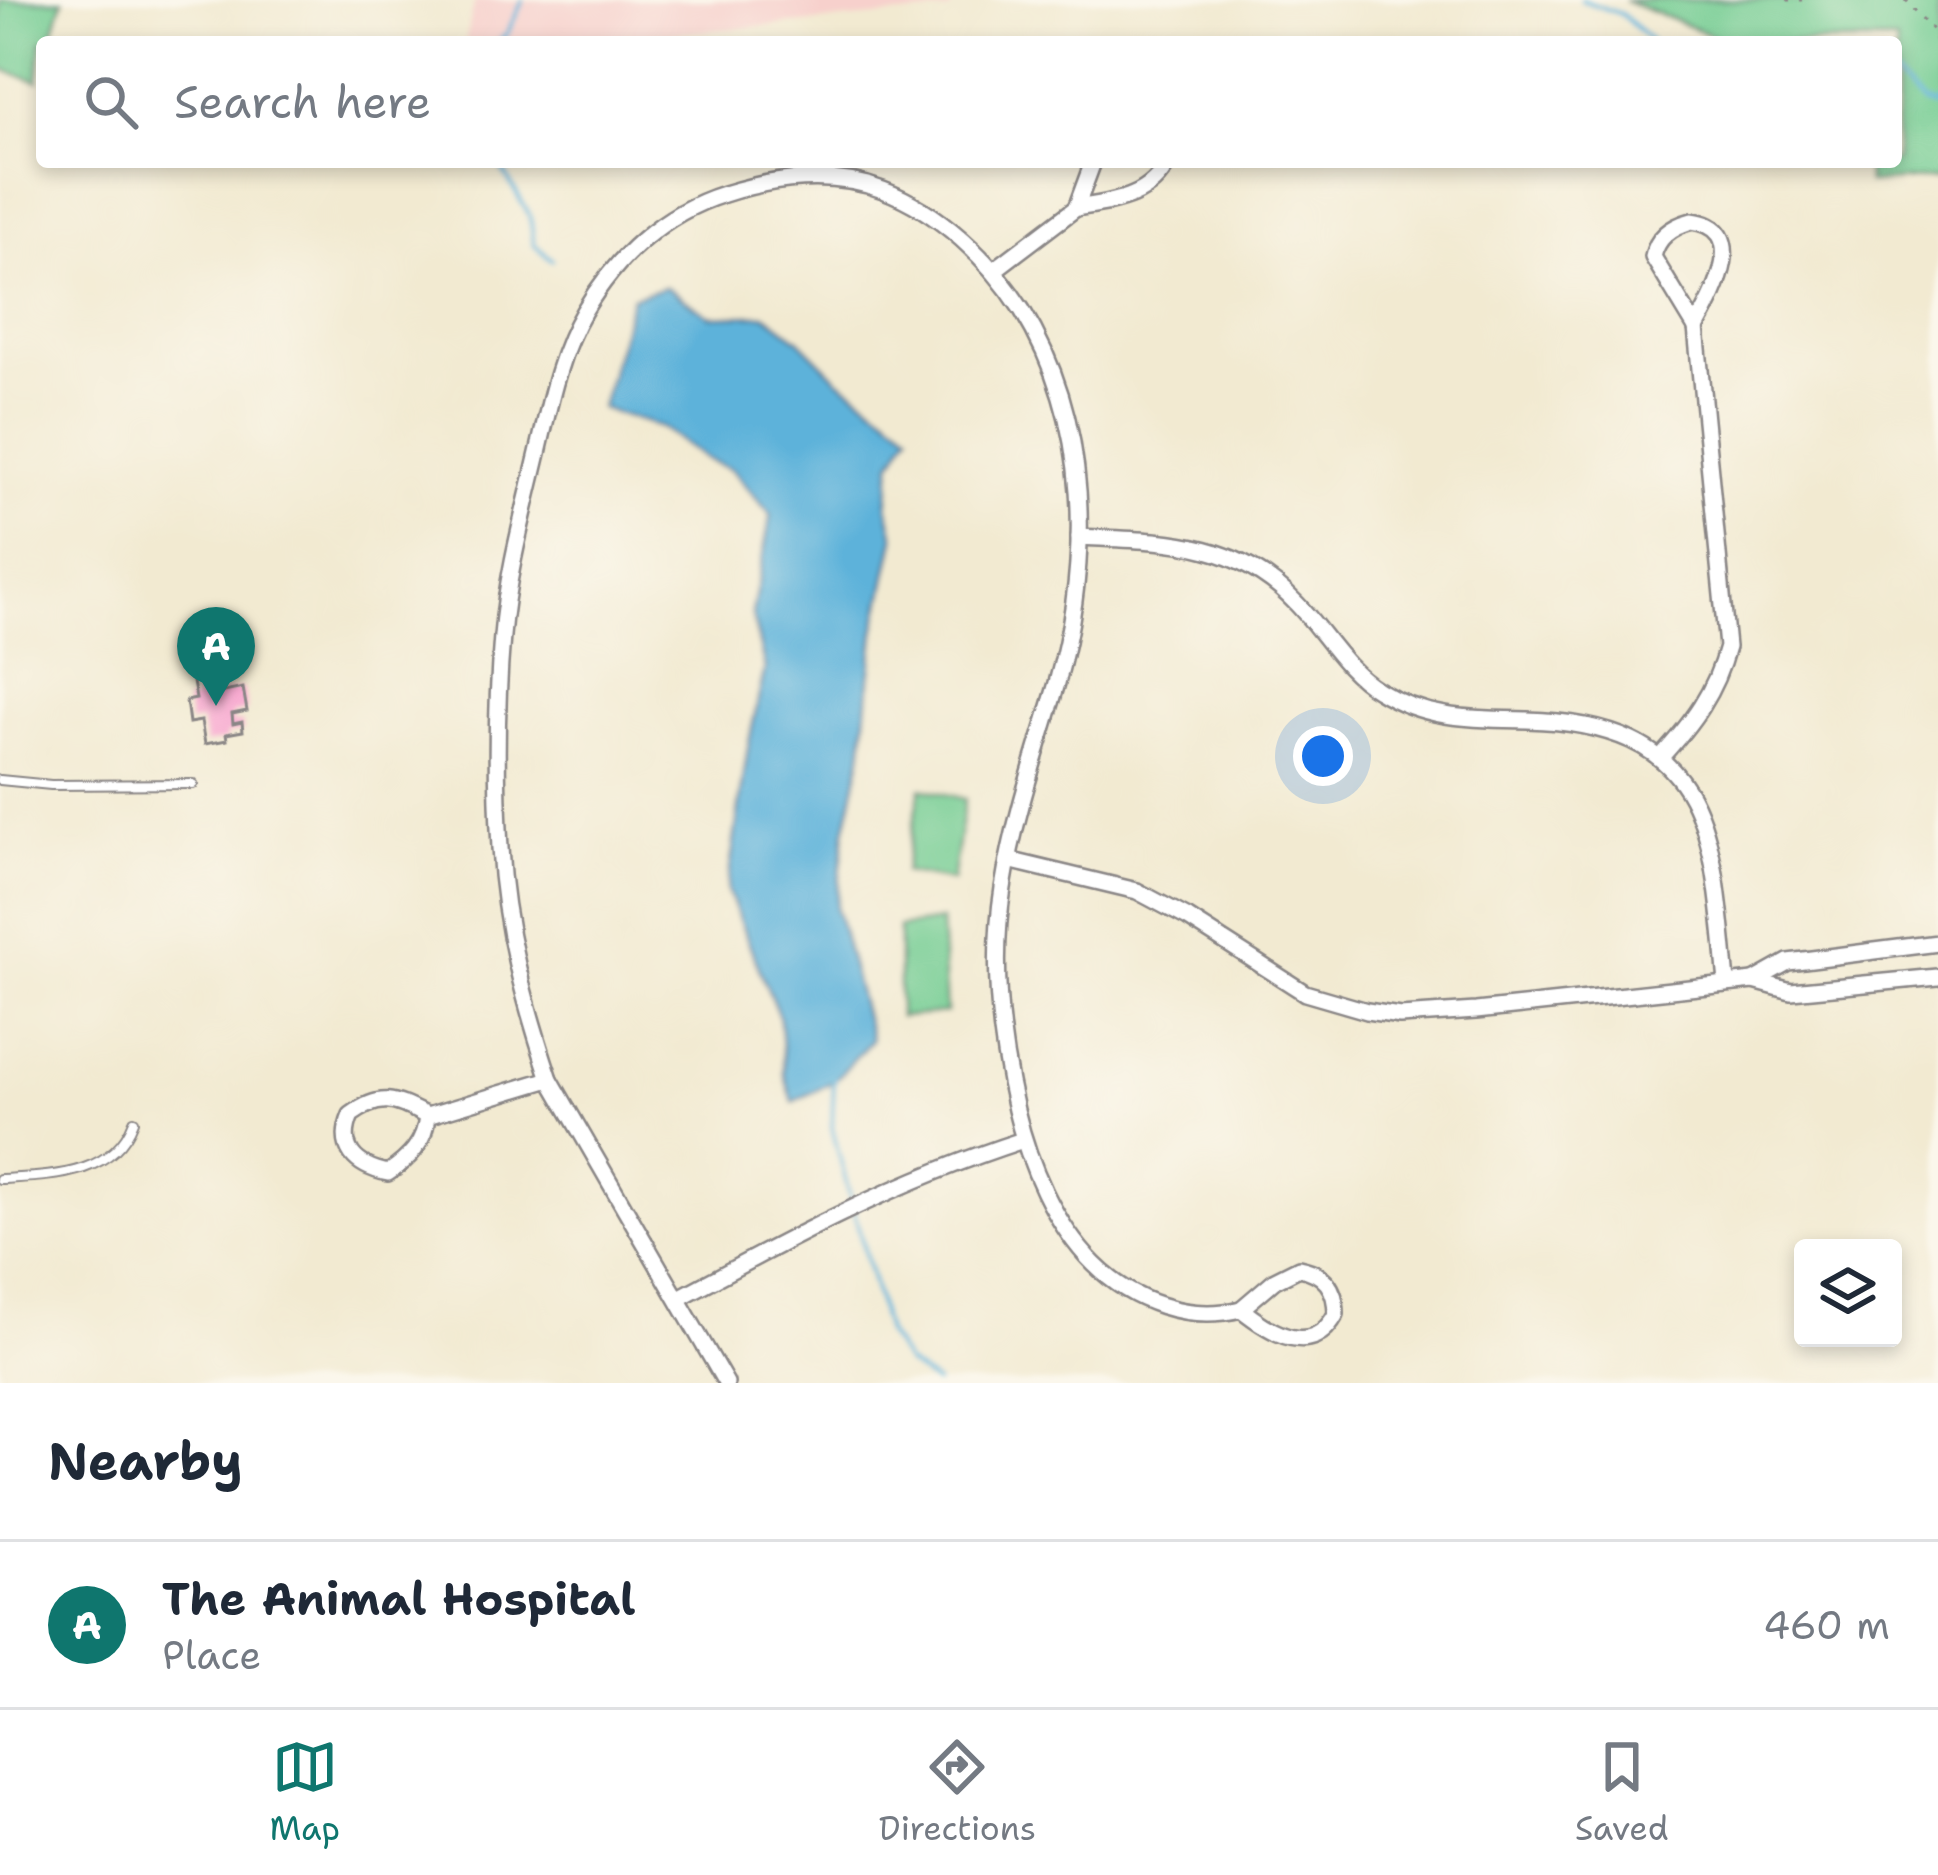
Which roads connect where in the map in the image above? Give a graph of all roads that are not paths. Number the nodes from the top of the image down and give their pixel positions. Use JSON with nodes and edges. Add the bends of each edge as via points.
{"nodes":[{"id":1,"x":1091,"y":168,"type":"edge"},
{"id":2,"x":1165,"y":168,"type":"edge"},
{"id":3,"x":1076,"y":208,"type":"junction"},
{"id":4,"x":993,"y":272,"type":"junction"},
{"id":5,"x":1696,"y":328,"type":"junction"},
{"id":6,"x":1079,"y":537,"type":"junction"},
{"id":7,"x":1660,"y":758,"type":"junction"},
{"id":8,"x":0,"y":780,"type":"edge"},
{"id":9,"x":193,"y":784,"type":"dead end"},
{"id":10,"x":1008,"y":860,"type":"junction"},
{"id":11,"x":1938,"y":944,"type":"edge"},
{"id":12,"x":1938,"y":977,"type":"edge"},
{"id":13,"x":1754,"y":981,"type":"junction"},
{"id":14,"x":1727,"y":982,"type":"junction"},
{"id":15,"x":550,"y":1078,"type":"junction"},
{"id":16,"x":427,"y":1116,"type":"junction"},
{"id":17,"x":134,"y":1120,"type":"dead end"},
{"id":18,"x":1023,"y":1140,"type":"junction"},
{"id":19,"x":0,"y":1178,"type":"edge"},
{"id":20,"x":679,"y":1298,"type":"junction"},
{"id":21,"x":1241,"y":1309,"type":"junction"},
{"id":22,"x":726,"y":1383,"type":"edge"}],
"edges":[{"from":1,"to":3,"type":"street"},
{"from":2,"to":3,"type":"street","via":[[1142,192]]},
{"from":3,"to":4,"type":"street"},
{"from":4,"to":6,"type":"street","via":[[1030,324],[1061,394],[1077,458]]},
{"from":4,"to":15,"type":"street","via":[[959,236],[904,199],[875,186],[804,178],[704,200],[662,224],[616,265],[582,314],[548,408],[502,635],[500,852],[510,932]]},
{"from":5,"to":5,"type":"street","via":[[1653,257],[1661,238],[1692,221],[1714,228],[1726,260]]},
{"from":5,"to":7,"type":"street","via":[[1727,647],[1703,708]]},
{"from":6,"to":7,"type":"street","via":[[1183,542],[1249,567],[1295,602],[1379,692],[1442,718],[1569,722]]},
{"from":6,"to":10,"type":"street","via":[[1058,677]]},
{"from":7,"to":14,"type":"street","via":[[1691,796],[1712,848]]},
{"from":8,"to":9,"type":"lane"},
{"from":10,"to":14,"type":"street","via":[[1136,891],[1305,993],[1400,1016]]},
{"from":10,"to":18,"type":"street","via":[[998,1013]]},
{"from":11,"to":13,"type":"street","via":[[1788,962]]},
{"from":12,"to":13,"type":"street","via":[[1791,991]]},
{"from":13,"to":14,"type":"street"},
{"from":15,"to":16,"type":"street"},
{"from":15,"to":20,"type":"street"},
{"from":16,"to":16,"type":"street","via":[[390,1100],[369,1102],[351,1115],[345,1142],[369,1169],[388,1173],[418,1144]]},
{"from":17,"to":19,"type":"lane","via":[[123,1144],[93,1165]]},
{"from":18,"to":20,"type":"street","via":[[838,1212]]},
{"from":18,"to":21,"type":"street","via":[[1060,1220],[1111,1281],[1197,1314]]},
{"from":20,"to":22,"type":"street"},
{"from":21,"to":21,"type":"street","via":[[1299,1268],[1325,1279],[1336,1307],[1323,1332],[1293,1341]]}]}
